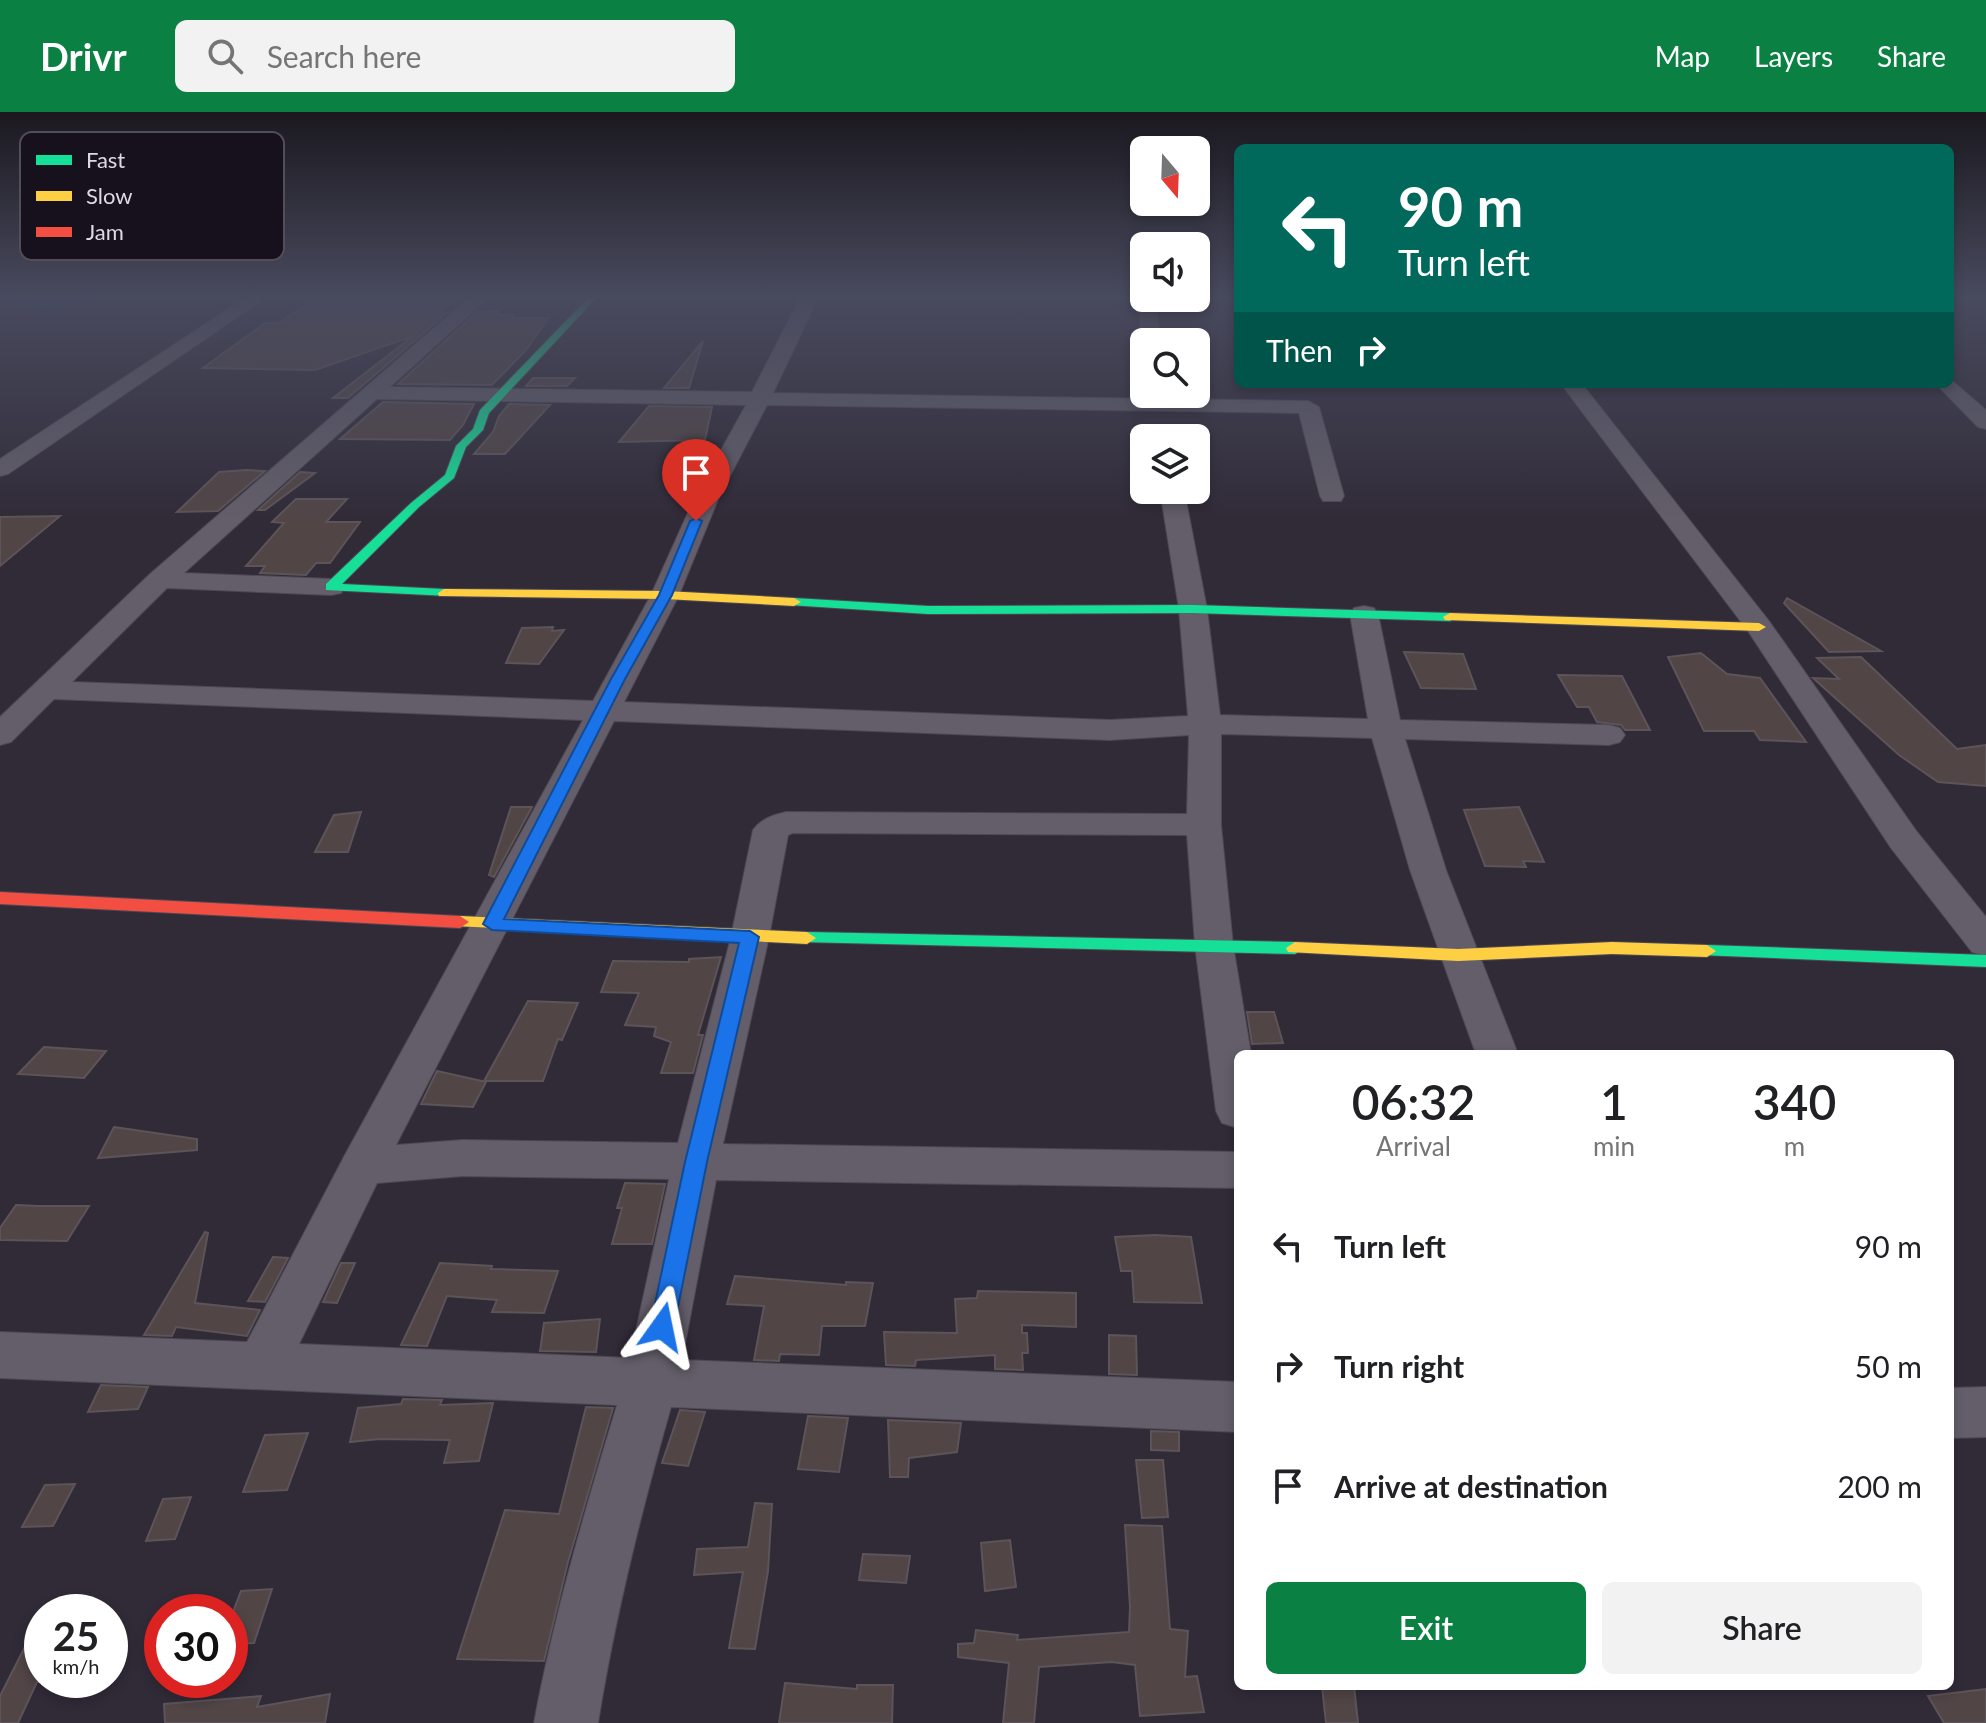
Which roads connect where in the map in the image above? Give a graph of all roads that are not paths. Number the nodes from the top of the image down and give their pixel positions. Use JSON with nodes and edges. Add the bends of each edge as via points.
{"nodes":[{"id":1,"x":146,"y":371,"type":"edge"},
{"id":2,"x":395,"y":371,"type":"edge"},
{"id":3,"x":523,"y":371,"type":"edge"},
{"id":4,"x":773,"y":371,"type":"edge"},
{"id":5,"x":1301,"y":388,"type":"edge"},
{"id":6,"x":1574,"y":388,"type":"edge"},
{"id":7,"x":1950,"y":388,"type":"edge"},
{"id":8,"x":370,"y":393,"type":"junction"},
{"id":9,"x":501,"y":394,"type":"junction"},
{"id":10,"x":759,"y":400,"type":"junction"},
{"id":11,"x":1308,"y":407,"type":"junction"},
{"id":12,"x":1160,"y":409,"type":"edge"},
{"id":13,"x":1986,"y":422,"type":"edge"},
{"id":14,"x":0,"y":469,"type":"edge"},
{"id":15,"x":1332,"y":496,"type":"dead end"},
{"id":16,"x":1174,"y":504,"type":"edge"},
{"id":17,"x":160,"y":580,"type":"junction"},
{"id":18,"x":331,"y":587,"type":"junction"},
{"id":19,"x":665,"y":595,"type":"junction"},
{"id":20,"x":1193,"y":609,"type":"junction"},
{"id":21,"x":1364,"y":614,"type":"junction"},
{"id":22,"x":1759,"y":627,"type":"junction"},
{"id":23,"x":48,"y":690,"type":"junction"},
{"id":24,"x":603,"y":710,"type":"junction"},
{"id":25,"x":1205,"y":724,"type":"junction"},
{"id":26,"x":1386,"y":730,"type":"junction"},
{"id":27,"x":0,"y":735,"type":"edge"},
{"id":28,"x":1609,"y":735,"type":"dead end"},
{"id":29,"x":1204,"y":825,"type":"junction"},
{"id":30,"x":0,"y":898,"type":"edge"},
{"id":31,"x":492,"y":924,"type":"junction"},
{"id":32,"x":750,"y":937,"type":"junction"},
{"id":33,"x":1986,"y":943,"type":"edge"},
{"id":34,"x":1214,"y":945,"type":"junction"},
{"id":35,"x":1458,"y":955,"type":"junction"},
{"id":36,"x":1986,"y":961,"type":"edge"},
{"id":37,"x":1495,"y":1050,"type":"edge"},
{"id":38,"x":1234,"y":1083,"type":"edge"},
{"id":39,"x":696,"y":1162,"type":"junction"},
{"id":40,"x":362,"y":1166,"type":"junction"},
{"id":41,"x":1234,"y":1170,"type":"edge"},
{"id":42,"x":0,"y":1355,"type":"edge"},
{"id":43,"x":261,"y":1367,"type":"junction"},
{"id":44,"x":651,"y":1382,"type":"junction"},
{"id":45,"x":1234,"y":1407,"type":"edge"},
{"id":46,"x":1986,"y":1412,"type":"edge"},
{"id":47,"x":1954,"y":1413,"type":"edge"},
{"id":48,"x":566,"y":1723,"type":"edge"}],
"edges":[{"from":1,"to":14,"type":"street"},
{"from":2,"to":8,"type":"street"},
{"from":3,"to":9,"type":"street"},
{"from":4,"to":10,"type":"street"},
{"from":5,"to":11,"type":"street"},
{"from":6,"to":22,"type":"street"},
{"from":7,"to":13,"type":"street"},
{"from":8,"to":9,"type":"street"},
{"from":8,"to":17,"type":"street"},
{"from":9,"to":10,"type":"street"},
{"from":9,"to":18,"type":"street","via":[[461,446],[450,476]]},
{"from":10,"to":12,"type":"street"},
{"from":10,"to":19,"type":"street","via":[[707,497]]},
{"from":11,"to":12,"type":"street"},
{"from":11,"to":15,"type":"street"},
{"from":16,"to":20,"type":"street"},
{"from":17,"to":18,"type":"street"},
{"from":17,"to":23,"type":"street"},
{"from":18,"to":19,"type":"street","via":[[480,595]]},
{"from":19,"to":20,"type":"street","via":[[928,610]]},
{"from":19,"to":24,"type":"street"},
{"from":20,"to":21,"type":"street"},
{"from":20,"to":25,"type":"street"},
{"from":21,"to":22,"type":"street"},
{"from":21,"to":26,"type":"street"},
{"from":22,"to":33,"type":"street","via":[[1904,840]]},
{"from":23,"to":24,"type":"street"},
{"from":23,"to":27,"type":"street"},
{"from":24,"to":25,"type":"street","via":[[1110,730]]},
{"from":24,"to":31,"type":"street"},
{"from":25,"to":26,"type":"street"},
{"from":25,"to":29,"type":"street"},
{"from":26,"to":28,"type":"street"},
{"from":26,"to":35,"type":"street"},
{"from":29,"to":32,"type":"street","via":[[786,822],[771,830]]},
{"from":29,"to":34,"type":"street"},
{"from":30,"to":31,"type":"street"},
{"from":31,"to":32,"type":"street"},
{"from":31,"to":40,"type":"street"},
{"from":32,"to":34,"type":"street"},
{"from":32,"to":39,"type":"street"},
{"from":34,"to":35,"type":"street"},
{"from":34,"to":38,"type":"street"},
{"from":35,"to":36,"type":"street","via":[[1612,948]]},
{"from":35,"to":37,"type":"street"},
{"from":39,"to":40,"type":"street","via":[[463,1158]]},
{"from":39,"to":41,"type":"street"},
{"from":39,"to":44,"type":"street"},
{"from":40,"to":43,"type":"street"},
{"from":42,"to":43,"type":"street"},
{"from":43,"to":44,"type":"street"},
{"from":44,"to":45,"type":"street"},
{"from":44,"to":48,"type":"street","via":[[579,1647]]},
{"from":46,"to":47,"type":"street"}]}
